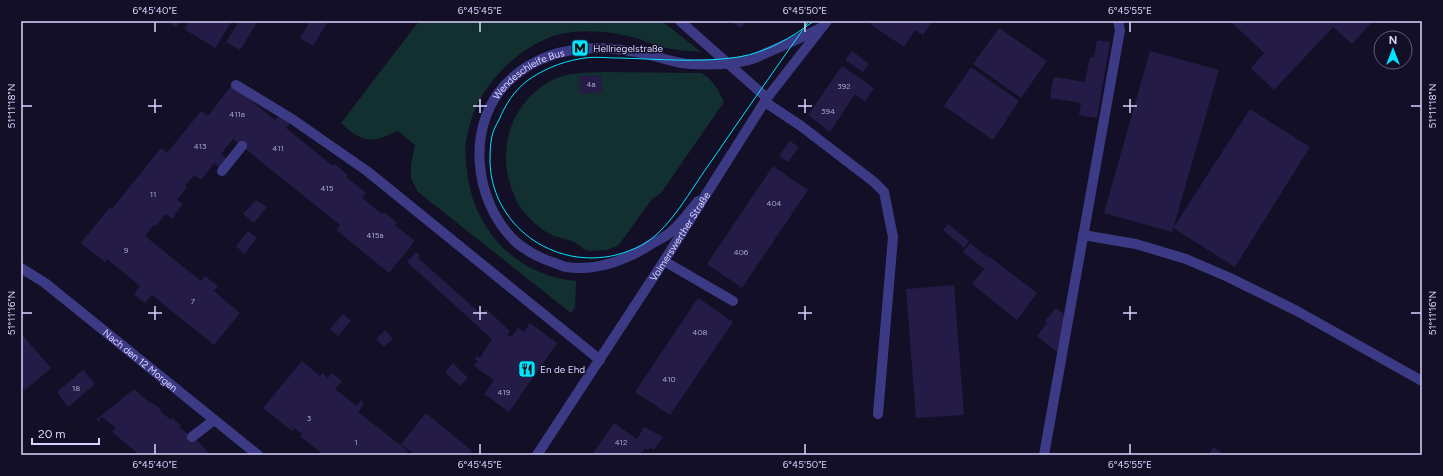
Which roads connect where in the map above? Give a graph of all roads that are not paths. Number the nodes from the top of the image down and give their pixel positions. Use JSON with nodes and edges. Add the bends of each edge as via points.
{"nodes":[{"id":1,"x":680,"y":21,"type":"edge"},
{"id":2,"x":1118,"y":21,"type":"edge"},
{"id":3,"x":825,"y":24,"type":"edge"},
{"id":4,"x":726,"y":63,"type":"junction"},
{"id":5,"x":236,"y":84,"type":"dead end"},
{"id":6,"x":766,"y":100,"type":"junction"},
{"id":7,"x":242,"y":146,"type":"dead end"},
{"id":8,"x":222,"y":170,"type":"dead end"},
{"id":9,"x":713,"y":184,"type":"junction"},
{"id":10,"x":1083,"y":235,"type":"junction"},
{"id":11,"x":664,"y":261,"type":"junction"},
{"id":12,"x":21,"y":268,"type":"edge"},
{"id":13,"x":733,"y":301,"type":"dead end"},
{"id":14,"x":600,"y":360,"type":"junction"},
{"id":15,"x":1422,"y":381,"type":"edge"},
{"id":16,"x":878,"y":414,"type":"dead end"},
{"id":17,"x":214,"y":420,"type":"junction"},
{"id":18,"x":192,"y":437,"type":"dead end"},
{"id":19,"x":255,"y":454,"type":"edge"},
{"id":20,"x":538,"y":455,"type":"edge"},
{"id":21,"x":1044,"y":455,"type":"edge"}],
"edges":[{"from":1,"to":4,"type":"street"},
{"from":2,"to":10,"type":"street","via":[[1120,30]]},
{"from":3,"to":4,"type":"street","name":"Wendeschleife Bus","via":[[805,36],[750,60]]},
{"from":3,"to":6,"type":"street","name":"Volmerswerther Straße"},
{"from":4,"to":6,"type":"street"},
{"from":4,"to":9,"type":"street","name":"Wendeschleife Bus","via":[[689,64],[623,49],[596,47],[558,52],[541,59],[512,78],[499,92],[483,126],[480,143],[483,184],[491,206],[503,227],[518,244],[541,258],[565,267],[595,267],[627,258],[671,232]]},
{"from":5,"to":14,"type":"street","via":[[270,110],[367,171]]},
{"from":6,"to":9,"type":"street","name":"Volmerswerther Straße"},
{"from":6,"to":16,"type":"street","via":[[884,192],[893,237]]},
{"from":7,"to":8,"type":"street"},
{"from":9,"to":11,"type":"street","name":"Volmerswerther Straße"},
{"from":10,"to":15,"type":"street","via":[[1136,244],[1186,259],[1228,277],[1297,311]]},
{"from":10,"to":21,"type":"street"},
{"from":11,"to":13,"type":"street"},
{"from":11,"to":14,"type":"street","name":"Volmerswerther Straße"},
{"from":12,"to":17,"type":"street","name":"Nach den 12 Morgen","via":[[45,283]]},
{"from":14,"to":20,"type":"street","name":"Volmerswerther Straße"},
{"from":17,"to":18,"type":"street"},
{"from":17,"to":19,"type":"street","name":"Nach den 12 Morgen"}]}
